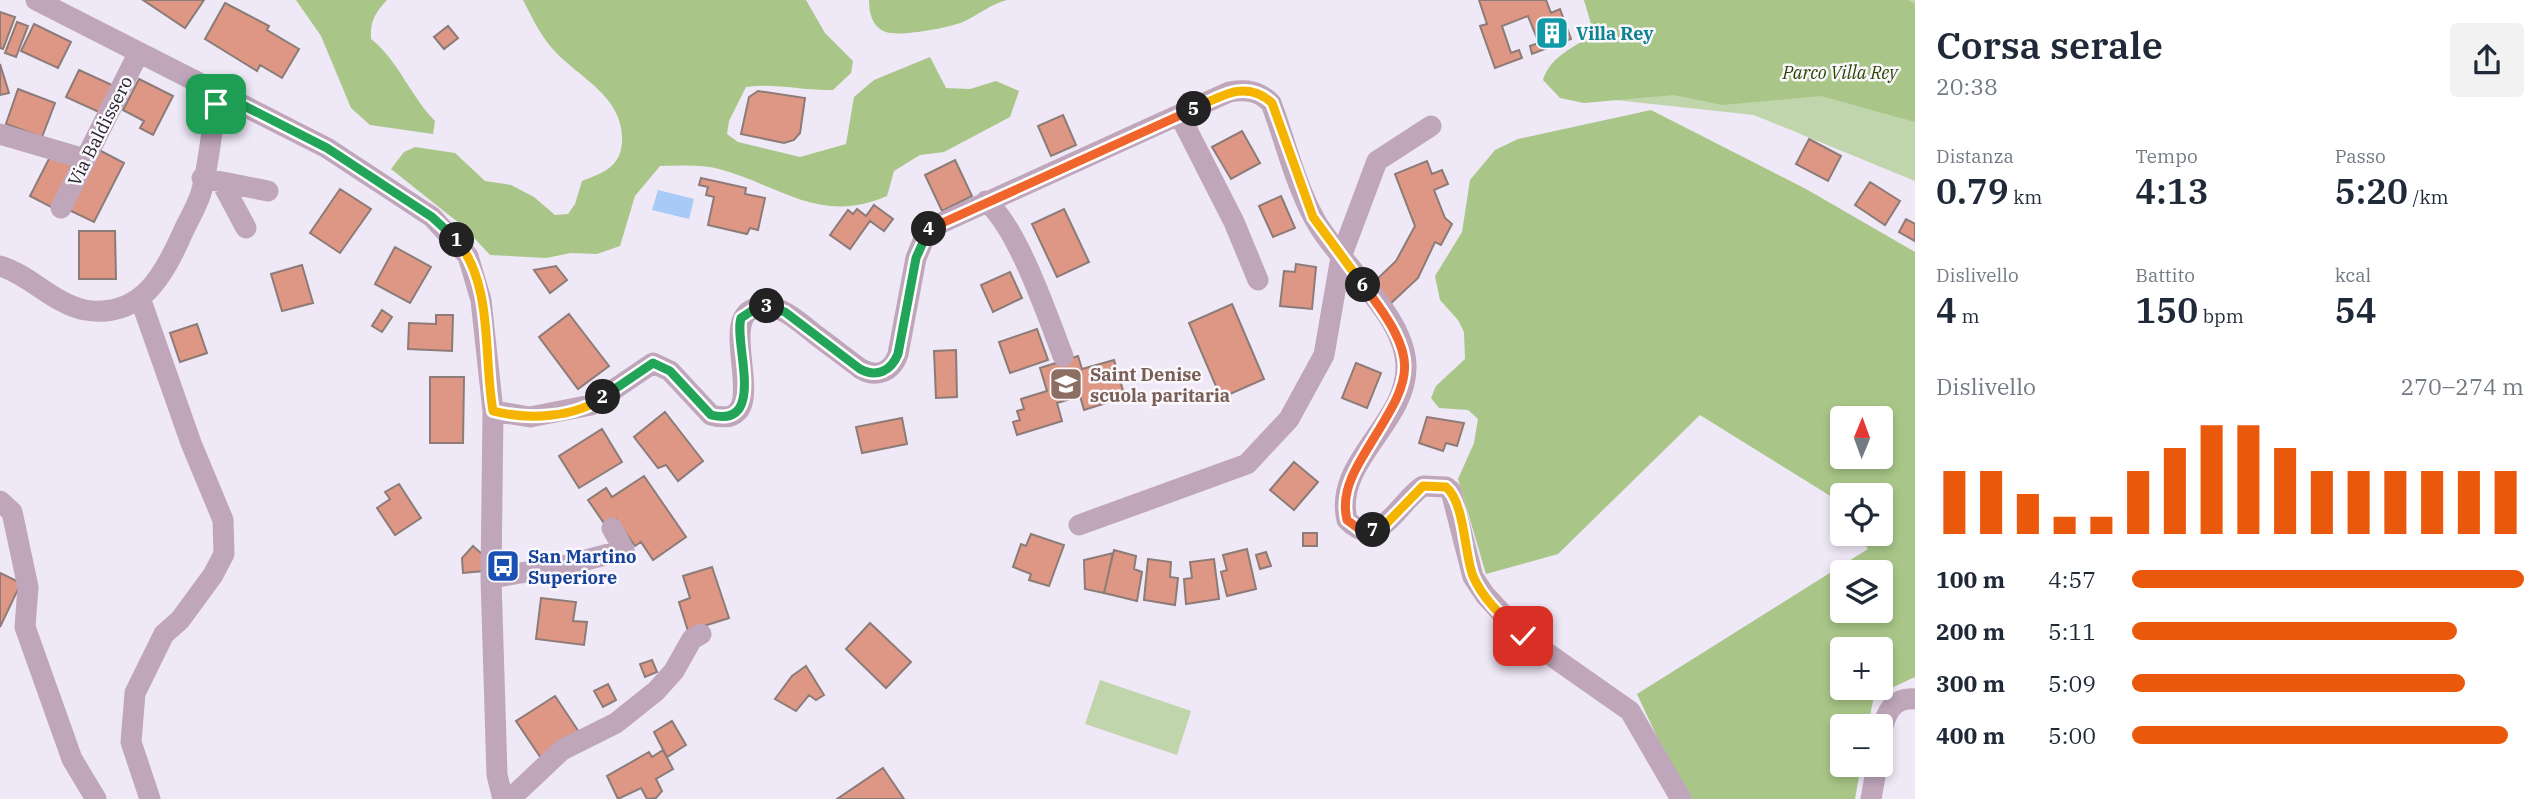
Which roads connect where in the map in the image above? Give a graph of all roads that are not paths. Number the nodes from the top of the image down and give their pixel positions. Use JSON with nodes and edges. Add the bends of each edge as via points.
{"nodes":[{"id":1,"x":36,"y":0,"type":"edge"},
{"id":2,"x":138,"y":54,"type":"junction"},
{"id":3,"x":219,"y":93,"type":"junction"},
{"id":4,"x":1180,"y":116,"type":"junction"},
{"id":5,"x":1431,"y":126,"type":"dead end"},
{"id":6,"x":0,"y":134,"type":"edge"},
{"id":7,"x":85,"y":159,"type":"junction"},
{"id":8,"x":212,"y":181,"type":"junction"},
{"id":9,"x":268,"y":191,"type":"dead end"},
{"id":10,"x":986,"y":201,"type":"junction"},
{"id":11,"x":61,"y":208,"type":"dead end"},
{"id":12,"x":246,"y":229,"type":"dead end"},
{"id":13,"x":1341,"y":257,"type":"junction"},
{"id":14,"x":0,"y":265,"type":"edge"},
{"id":15,"x":1258,"y":280,"type":"dead end"},
{"id":16,"x":140,"y":298,"type":"junction"},
{"id":17,"x":1063,"y":356,"type":"dead end"},
{"id":18,"x":493,"y":411,"type":"junction"},
{"id":19,"x":0,"y":501,"type":"edge"},
{"id":20,"x":1079,"y":525,"type":"dead end"},
{"id":21,"x":612,"y":528,"type":"dead end"},
{"id":22,"x":491,"y":578,"type":"junction"},
{"id":23,"x":701,"y":634,"type":"dead end"},
{"id":24,"x":1915,"y":699,"type":"edge"},
{"id":25,"x":1887,"y":714,"type":"edge"},
{"id":26,"x":1875,"y":777,"type":"edge"},
{"id":27,"x":96,"y":799,"type":"edge"},
{"id":28,"x":150,"y":799,"type":"edge"},
{"id":29,"x":503,"y":799,"type":"edge"},
{"id":30,"x":510,"y":799,"type":"edge"},
{"id":31,"x":1681,"y":799,"type":"edge"},
{"id":32,"x":1871,"y":799,"type":"edge"}],
"edges":[{"from":1,"to":2,"type":"street"},
{"from":2,"to":3,"type":"street"},
{"from":2,"to":7,"type":"street","name":"Via Baldissero"},
{"from":3,"to":8,"type":"street"},
{"from":3,"to":18,"type":"street","via":[[327,148],[432,217],[458,242],[468,256],[481,300]]},
{"from":4,"to":10,"type":"street"},
{"from":4,"to":13,"type":"street","via":[[1229,92],[1263,94],[1272,103],[1313,217]]},
{"from":4,"to":15,"type":"street"},
{"from":5,"to":13,"type":"street","via":[[1377,161]]},
{"from":6,"to":7,"type":"street"},
{"from":7,"to":11,"type":"street","name":"Via Baldissero"},
{"from":8,"to":9,"type":"street"},
{"from":8,"to":12,"type":"street"},
{"from":8,"to":16,"type":"street","via":[[201,192],[155,287]]},
{"from":10,"to":17,"type":"street","via":[[1004,222]]},
{"from":10,"to":18,"type":"street","via":[[928,229],[916,258],[898,354],[895,363],[882,373],[860,369],[785,312],[759,306],[745,313],[739,324],[745,391],[731,413],[711,415],[670,371],[653,363],[591,405],[530,417]]},
{"from":13,"to":20,"type":"street","via":[[1324,355],[1289,419],[1247,464]]},
{"from":13,"to":31,"type":"street","via":[[1397,333],[1406,366],[1397,402],[1349,483],[1347,520],[1359,529],[1377,530],[1423,486],[1451,491],[1473,577],[1485,595],[1523,636],[1630,711]]},
{"from":14,"to":16,"type":"street","via":[[80,309],[114,309]]},
{"from":16,"to":28,"type":"street","via":[[223,520],[224,554],[180,620],[164,634],[135,693],[131,742]]},
{"from":18,"to":22,"type":"street"},
{"from":19,"to":27,"type":"street","via":[[12,512],[28,587],[25,627],[72,759]]},
{"from":21,"to":22,"type":"street","via":[[624,550]]},
{"from":22,"to":29,"type":"street","via":[[497,775]]},
{"from":23,"to":30,"type":"street","via":[[692,639],[656,691],[616,723],[562,750]]},
{"from":24,"to":25,"type":"street","via":[[1900,700]]},
{"from":26,"to":32,"type":"street"}]}
